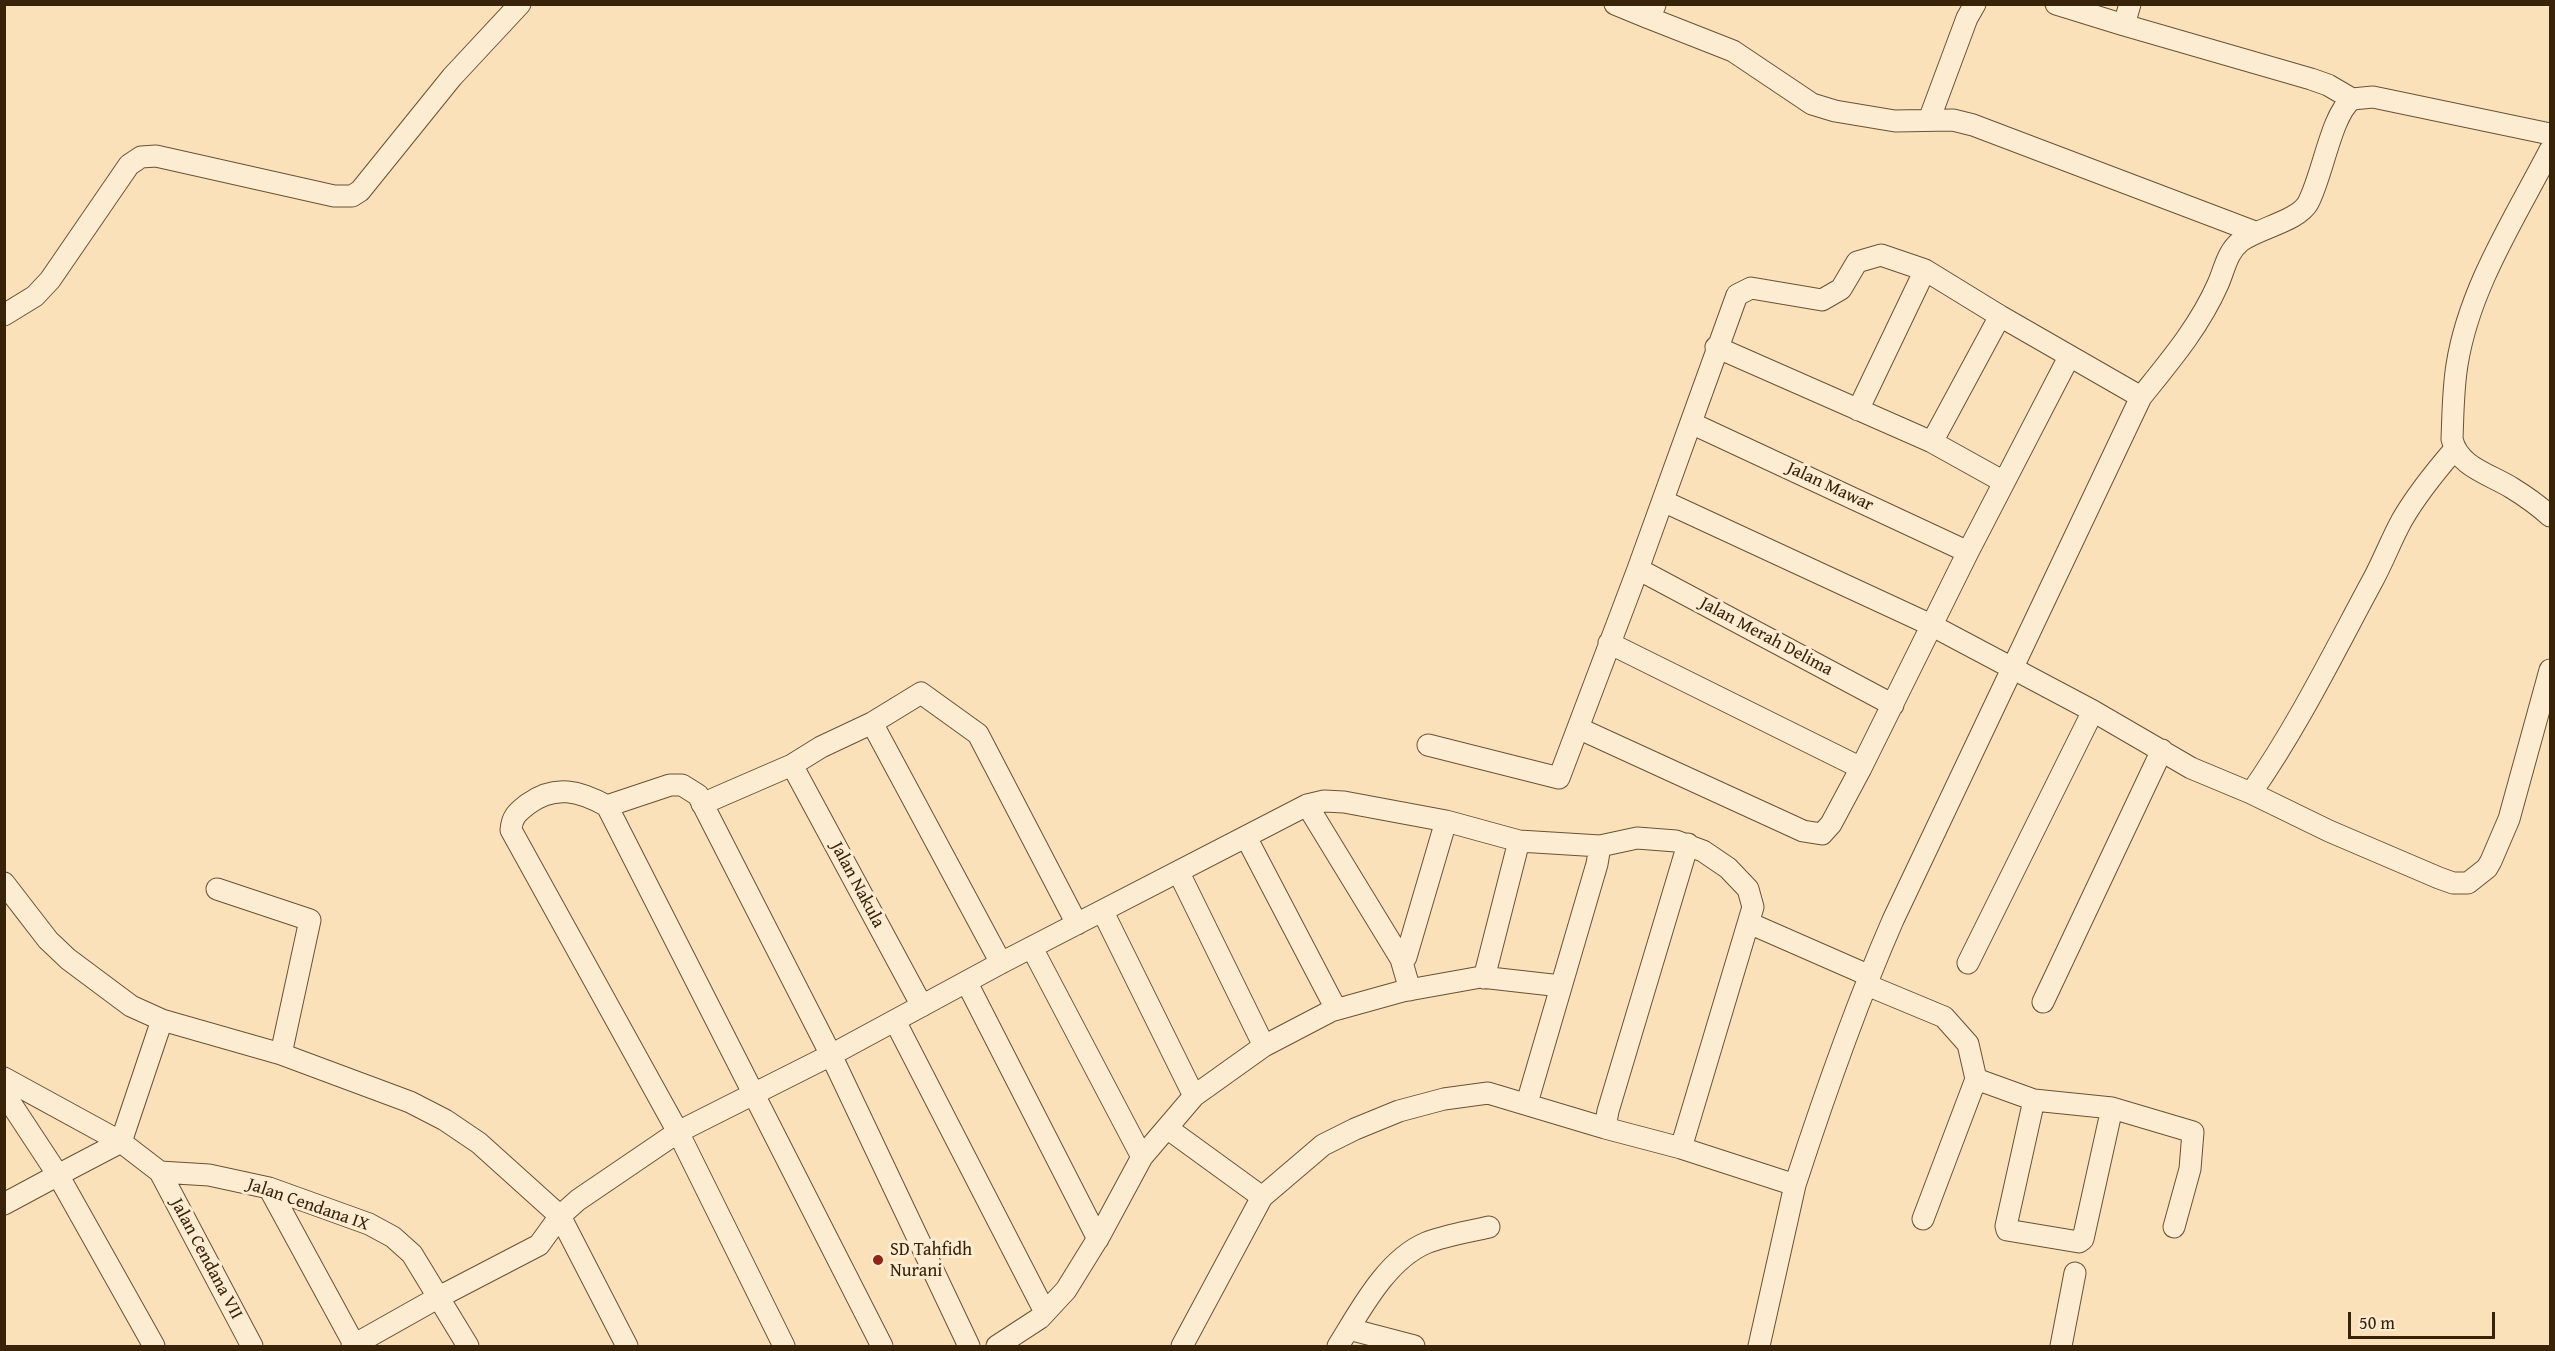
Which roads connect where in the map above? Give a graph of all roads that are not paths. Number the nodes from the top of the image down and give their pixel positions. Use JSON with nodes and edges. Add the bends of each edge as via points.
{"nodes":[{"id":1,"x":520,"y":4,"type":"edge"},
{"id":2,"x":1615,"y":4,"type":"edge"},
{"id":3,"x":1975,"y":4,"type":"edge"},
{"id":4,"x":2056,"y":4,"type":"edge"},
{"id":5,"x":2130,"y":4,"type":"edge"},
{"id":6,"x":1652,"y":11,"type":"edge"},
{"id":7,"x":2124,"y":25,"type":"junction"},
{"id":8,"x":2352,"y":99,"type":"junction"},
{"id":9,"x":1929,"y":120,"type":"junction"},
{"id":10,"x":2550,"y":134,"type":"edge"},
{"id":11,"x":2550,"y":150,"type":"edge"},
{"id":12,"x":2255,"y":232,"type":"junction"},
{"id":13,"x":1925,"y":270,"type":"junction"},
{"id":14,"x":4,"y":315,"type":"edge"},
{"id":15,"x":2000,"y":316,"type":"junction"},
{"id":16,"x":1716,"y":347,"type":"junction"},
{"id":17,"x":2069,"y":357,"type":"junction"},
{"id":18,"x":2141,"y":397,"type":"junction"},
{"id":19,"x":1858,"y":410,"type":"junction"},
{"id":20,"x":1691,"y":423,"type":"junction"},
{"id":21,"x":1932,"y":442,"type":"junction"},
{"id":22,"x":2454,"y":450,"type":"junction"},
{"id":23,"x":2004,"y":482,"type":"junction"},
{"id":24,"x":1663,"y":501,"type":"junction"},
{"id":25,"x":2550,"y":516,"type":"edge"},
{"id":26,"x":1968,"y":552,"type":"junction"},
{"id":27,"x":1638,"y":569,"type":"junction"},
{"id":28,"x":1931,"y":625,"type":"junction"},
{"id":29,"x":1609,"y":643,"type":"junction"},
{"id":30,"x":2011,"y":667,"type":"junction"},
{"id":31,"x":2550,"y":670,"type":"edge"},
{"id":32,"x":1893,"y":705,"type":"junction"},
{"id":33,"x":2093,"y":711,"type":"junction"},
{"id":34,"x":872,"y":723,"type":"junction"},
{"id":35,"x":1578,"y":728,"type":"junction"},
{"id":36,"x":1428,"y":746,"type":"dead end"},
{"id":37,"x":2162,"y":750,"type":"junction"},
{"id":38,"x":792,"y":765,"type":"junction"},
{"id":39,"x":1861,"y":768,"type":"junction"},
{"id":40,"x":2251,"y":793,"type":"junction"},
{"id":41,"x":702,"y":804,"type":"junction"},
{"id":42,"x":1307,"y":805,"type":"junction"},
{"id":43,"x":607,"y":807,"type":"junction"},
{"id":44,"x":1446,"y":821,"type":"junction"},
{"id":45,"x":1246,"y":837,"type":"junction"},
{"id":46,"x":1519,"y":841,"type":"junction"},
{"id":47,"x":1688,"y":844,"type":"junction"},
{"id":48,"x":1600,"y":846,"type":"junction"},
{"id":49,"x":1179,"y":873,"type":"junction"},
{"id":50,"x":4,"y":883,"type":"edge"},
{"id":51,"x":217,"y":889,"type":"dead end"},
{"id":52,"x":1103,"y":912,"type":"junction"},
{"id":53,"x":1749,"y":923,"type":"junction"},
{"id":54,"x":1077,"y":924,"type":"junction"},
{"id":55,"x":1032,"y":948,"type":"junction"},
{"id":56,"x":1401,"y":959,"type":"junction"},
{"id":57,"x":1001,"y":963,"type":"junction"},
{"id":58,"x":1968,"y":963,"type":"dead end"},
{"id":59,"x":1870,"y":976,"type":"junction"},
{"id":60,"x":1484,"y":978,"type":"junction"},
{"id":61,"x":967,"y":983,"type":"junction"},
{"id":62,"x":1561,"y":986,"type":"junction"},
{"id":63,"x":1410,"y":990,"type":"junction"},
{"id":64,"x":2043,"y":1002,"type":"dead end"},
{"id":65,"x":922,"y":1005,"type":"junction"},
{"id":66,"x":1336,"y":1009,"type":"junction"},
{"id":67,"x":162,"y":1020,"type":"junction"},
{"id":68,"x":895,"y":1021,"type":"junction"},
{"id":69,"x":1264,"y":1046,"type":"junction"},
{"id":70,"x":281,"y":1054,"type":"junction"},
{"id":71,"x":831,"y":1055,"type":"junction"},
{"id":72,"x":4,"y":1078,"type":"edge"},
{"id":73,"x":1976,"y":1079,"type":"junction"},
{"id":74,"x":4,"y":1093,"type":"edge"},
{"id":75,"x":752,"y":1095,"type":"junction"},
{"id":76,"x":1194,"y":1096,"type":"junction"},
{"id":77,"x":2034,"y":1100,"type":"junction"},
{"id":78,"x":1527,"y":1103,"type":"junction"},
{"id":79,"x":2112,"y":1108,"type":"junction"},
{"id":80,"x":1167,"y":1128,"type":"junction"},
{"id":81,"x":1605,"y":1128,"type":"junction"},
{"id":82,"x":678,"y":1132,"type":"junction"},
{"id":83,"x":121,"y":1142,"type":"junction"},
{"id":84,"x":1681,"y":1148,"type":"junction"},
{"id":85,"x":1142,"y":1157,"type":"junction"},
{"id":86,"x":159,"y":1172,"type":"junction"},
{"id":87,"x":58,"y":1175,"type":"junction"},
{"id":88,"x":1795,"y":1185,"type":"junction"},
{"id":89,"x":268,"y":1188,"type":"junction"},
{"id":90,"x":1262,"y":1197,"type":"junction"},
{"id":91,"x":4,"y":1204,"type":"edge"},
{"id":92,"x":560,"y":1216,"type":"junction"},
{"id":93,"x":1923,"y":1219,"type":"dead end"},
{"id":94,"x":1489,"y":1227,"type":"dead end"},
{"id":95,"x":2174,"y":1227,"type":"dead end"},
{"id":96,"x":1098,"y":1239,"type":"junction"},
{"id":97,"x":2075,"y":1272,"type":"dead end"},
{"id":98,"x":439,"y":1297,"type":"junction"},
{"id":99,"x":1045,"y":1312,"type":"junction"},
{"id":100,"x":1344,"y":1338,"type":"edge"},
{"id":101,"x":354,"y":1346,"type":"edge"},
{"id":102,"x":154,"y":1347,"type":"edge"},
{"id":103,"x":252,"y":1347,"type":"edge"},
{"id":104,"x":468,"y":1347,"type":"edge"},
{"id":105,"x":627,"y":1347,"type":"edge"},
{"id":106,"x":784,"y":1347,"type":"edge"},
{"id":107,"x":882,"y":1347,"type":"edge"},
{"id":108,"x":969,"y":1347,"type":"edge"},
{"id":109,"x":997,"y":1347,"type":"edge"},
{"id":110,"x":1182,"y":1347,"type":"edge"},
{"id":111,"x":1414,"y":1347,"type":"edge"},
{"id":112,"x":1759,"y":1347,"type":"edge"},
{"id":113,"x":2061,"y":1347,"type":"edge"}],
"edges":[{"from":1,"to":14,"type":"street","via":[[452,77],[352,196],[333,196],[156,156],[141,157],[129,165],[50,280],[35,296]]},
{"from":2,"to":6,"type":"street"},
{"from":3,"to":9,"type":"street"},
{"from":4,"to":7,"type":"street"},
{"from":5,"to":7,"type":"street"},
{"from":6,"to":9,"type":"street","via":[[1733,51],[1812,104],[1895,122]]},
{"from":7,"to":8,"type":"street","via":[[2311,79]]},
{"from":8,"to":10,"type":"street","via":[[2373,97]]},
{"from":8,"to":12,"type":"street","via":[[2340,112],[2322,172],[2307,205]]},
{"from":9,"to":12,"type":"street","via":[[1973,125]]},
{"from":11,"to":22,"type":"street","via":[[2475,303],[2457,365]]},
{"from":12,"to":18,"type":"street","via":[[2230,253],[2200,321]]},
{"from":13,"to":15,"type":"street"},
{"from":13,"to":16,"type":"street","via":[[1881,255],[1857,262],[1841,289],[1822,300],[1751,288],[1737,295]]},
{"from":13,"to":19,"type":"street"},
{"from":15,"to":17,"type":"street"},
{"from":15,"to":21,"type":"street"},
{"from":16,"to":19,"type":"street"},
{"from":16,"to":20,"type":"street"},
{"from":17,"to":18,"type":"street"},
{"from":17,"to":23,"type":"street"},
{"from":18,"to":30,"type":"street"},
{"from":19,"to":21,"type":"street"},
{"from":20,"to":24,"type":"street"},
{"from":20,"to":26,"type":"street","name":"Jalan Mawar"},
{"from":21,"to":23,"type":"street"},
{"from":22,"to":25,"type":"street","via":[[2463,460]]},
{"from":22,"to":40,"type":"street","via":[[2422,488],[2401,522],[2346,631]]},
{"from":23,"to":26,"type":"street"},
{"from":24,"to":27,"type":"street"},
{"from":24,"to":28,"type":"street"},
{"from":26,"to":28,"type":"street"},
{"from":27,"to":29,"type":"street"},
{"from":27,"to":32,"type":"street","name":"Jalan Merah Delima"},
{"from":28,"to":30,"type":"street"},
{"from":28,"to":32,"type":"street"},
{"from":29,"to":35,"type":"street"},
{"from":29,"to":39,"type":"street"},
{"from":30,"to":33,"type":"street"},
{"from":30,"to":59,"type":"street"},
{"from":31,"to":40,"type":"street","via":[[2509,819],[2487,868],[2468,883],[2439,878]]},
{"from":32,"to":39,"type":"street"},
{"from":33,"to":37,"type":"street"},
{"from":33,"to":58,"type":"street"},
{"from":34,"to":38,"type":"street"},
{"from":34,"to":54,"type":"street","via":[[921,693],[978,734]]},
{"from":34,"to":57,"type":"street"},
{"from":35,"to":36,"type":"street","via":[[1559,778]]},
{"from":35,"to":39,"type":"street","via":[[1810,833],[1822,834],[1831,824]]},
{"from":37,"to":40,"type":"street","via":[[2191,768]]},
{"from":37,"to":64,"type":"street"},
{"from":38,"to":41,"type":"street"},
{"from":38,"to":65,"type":"street","name":"Jalan Nakula"},
{"from":41,"to":43,"type":"street","via":[[690,788],[670,785]]},
{"from":41,"to":71,"type":"street"},
{"from":42,"to":44,"type":"street","via":[[1344,802]]},
{"from":42,"to":45,"type":"street"},
{"from":42,"to":56,"type":"street"},
{"from":43,"to":75,"type":"street"},
{"from":43,"to":82,"type":"street","via":[[578,793],[541,795],[517,812],[511,830]]},
{"from":44,"to":46,"type":"street"},
{"from":44,"to":56,"type":"street","via":[[1406,957]]},
{"from":45,"to":49,"type":"street"},
{"from":45,"to":66,"type":"street"},
{"from":46,"to":48,"type":"street"},
{"from":46,"to":60,"type":"street"},
{"from":47,"to":48,"type":"street","via":[[1637,838]]},
{"from":47,"to":53,"type":"street","via":[[1722,863],[1748,889],[1753,907]]},
{"from":47,"to":81,"type":"street"},
{"from":48,"to":62,"type":"street"},
{"from":49,"to":52,"type":"street"},
{"from":49,"to":69,"type":"street"},
{"from":50,"to":67,"type":"street","via":[[48,940],[68,959],[131,1006]]},
{"from":51,"to":70,"type":"street","via":[[310,920]]},
{"from":52,"to":54,"type":"street"},
{"from":52,"to":76,"type":"street"},
{"from":53,"to":59,"type":"street"},
{"from":53,"to":84,"type":"street"},
{"from":54,"to":55,"type":"street"},
{"from":55,"to":57,"type":"street"},
{"from":55,"to":85,"type":"street"},
{"from":56,"to":63,"type":"street"},
{"from":57,"to":61,"type":"street"},
{"from":59,"to":73,"type":"street","via":[[1944,1017],[1968,1044]]},
{"from":59,"to":88,"type":"street"},
{"from":60,"to":62,"type":"street"},
{"from":60,"to":63,"type":"street"},
{"from":61,"to":65,"type":"street"},
{"from":61,"to":96,"type":"street"},
{"from":62,"to":78,"type":"street"},
{"from":63,"to":66,"type":"street"},
{"from":65,"to":68,"type":"street"},
{"from":66,"to":69,"type":"street"},
{"from":67,"to":70,"type":"street"},
{"from":67,"to":83,"type":"street"},
{"from":68,"to":71,"type":"street"},
{"from":68,"to":99,"type":"street"},
{"from":69,"to":76,"type":"street"},
{"from":70,"to":92,"type":"street","via":[[410,1102],[445,1120],[479,1143]]},
{"from":71,"to":75,"type":"street"},
{"from":71,"to":108,"type":"street"},
{"from":72,"to":83,"type":"street"},
{"from":73,"to":77,"type":"street"},
{"from":73,"to":93,"type":"street"},
{"from":74,"to":87,"type":"street"},
{"from":75,"to":82,"type":"street"},
{"from":75,"to":107,"type":"street"},
{"from":76,"to":80,"type":"street"},
{"from":77,"to":79,"type":"street"},
{"from":77,"to":79,"type":"street","via":[[2007,1230],[2079,1242],[2083,1241]]},
{"from":78,"to":81,"type":"street"},
{"from":78,"to":90,"type":"street","via":[[1488,1093],[1399,1111],[1323,1145]]},
{"from":79,"to":95,"type":"street","via":[[2193,1132],[2190,1168]]},
{"from":80,"to":85,"type":"street"},
{"from":80,"to":90,"type":"street"},
{"from":81,"to":84,"type":"street"},
{"from":82,"to":92,"type":"street"},
{"from":82,"to":106,"type":"street"},
{"from":83,"to":86,"type":"street"},
{"from":83,"to":87,"type":"street"},
{"from":84,"to":88,"type":"street"},
{"from":85,"to":96,"type":"street"},
{"from":86,"to":89,"type":"street","name":"Jalan Cendana IX","via":[[209,1175]]},
{"from":86,"to":103,"type":"street","name":"Jalan Cendana VII"},
{"from":87,"to":91,"type":"street"},
{"from":87,"to":102,"type":"street"},
{"from":88,"to":112,"type":"street"},
{"from":89,"to":98,"type":"street","name":"Jalan Cendana IX","via":[[369,1224],[393,1237],[412,1254]]},
{"from":89,"to":101,"type":"street"},
{"from":90,"to":110,"type":"street"},
{"from":92,"to":98,"type":"street","via":[[538,1245]]},
{"from":92,"to":105,"type":"street"},
{"from":94,"to":100,"type":"street","via":[[1426,1244],[1400,1258]]},
{"from":96,"to":99,"type":"street","via":[[1066,1290]]},
{"from":97,"to":113,"type":"street"},
{"from":98,"to":101,"type":"street"},
{"from":98,"to":104,"type":"street","name":"Jalan Cendana IX"},
{"from":99,"to":109,"type":"street"},
{"from":100,"to":111,"type":"street"}]}
